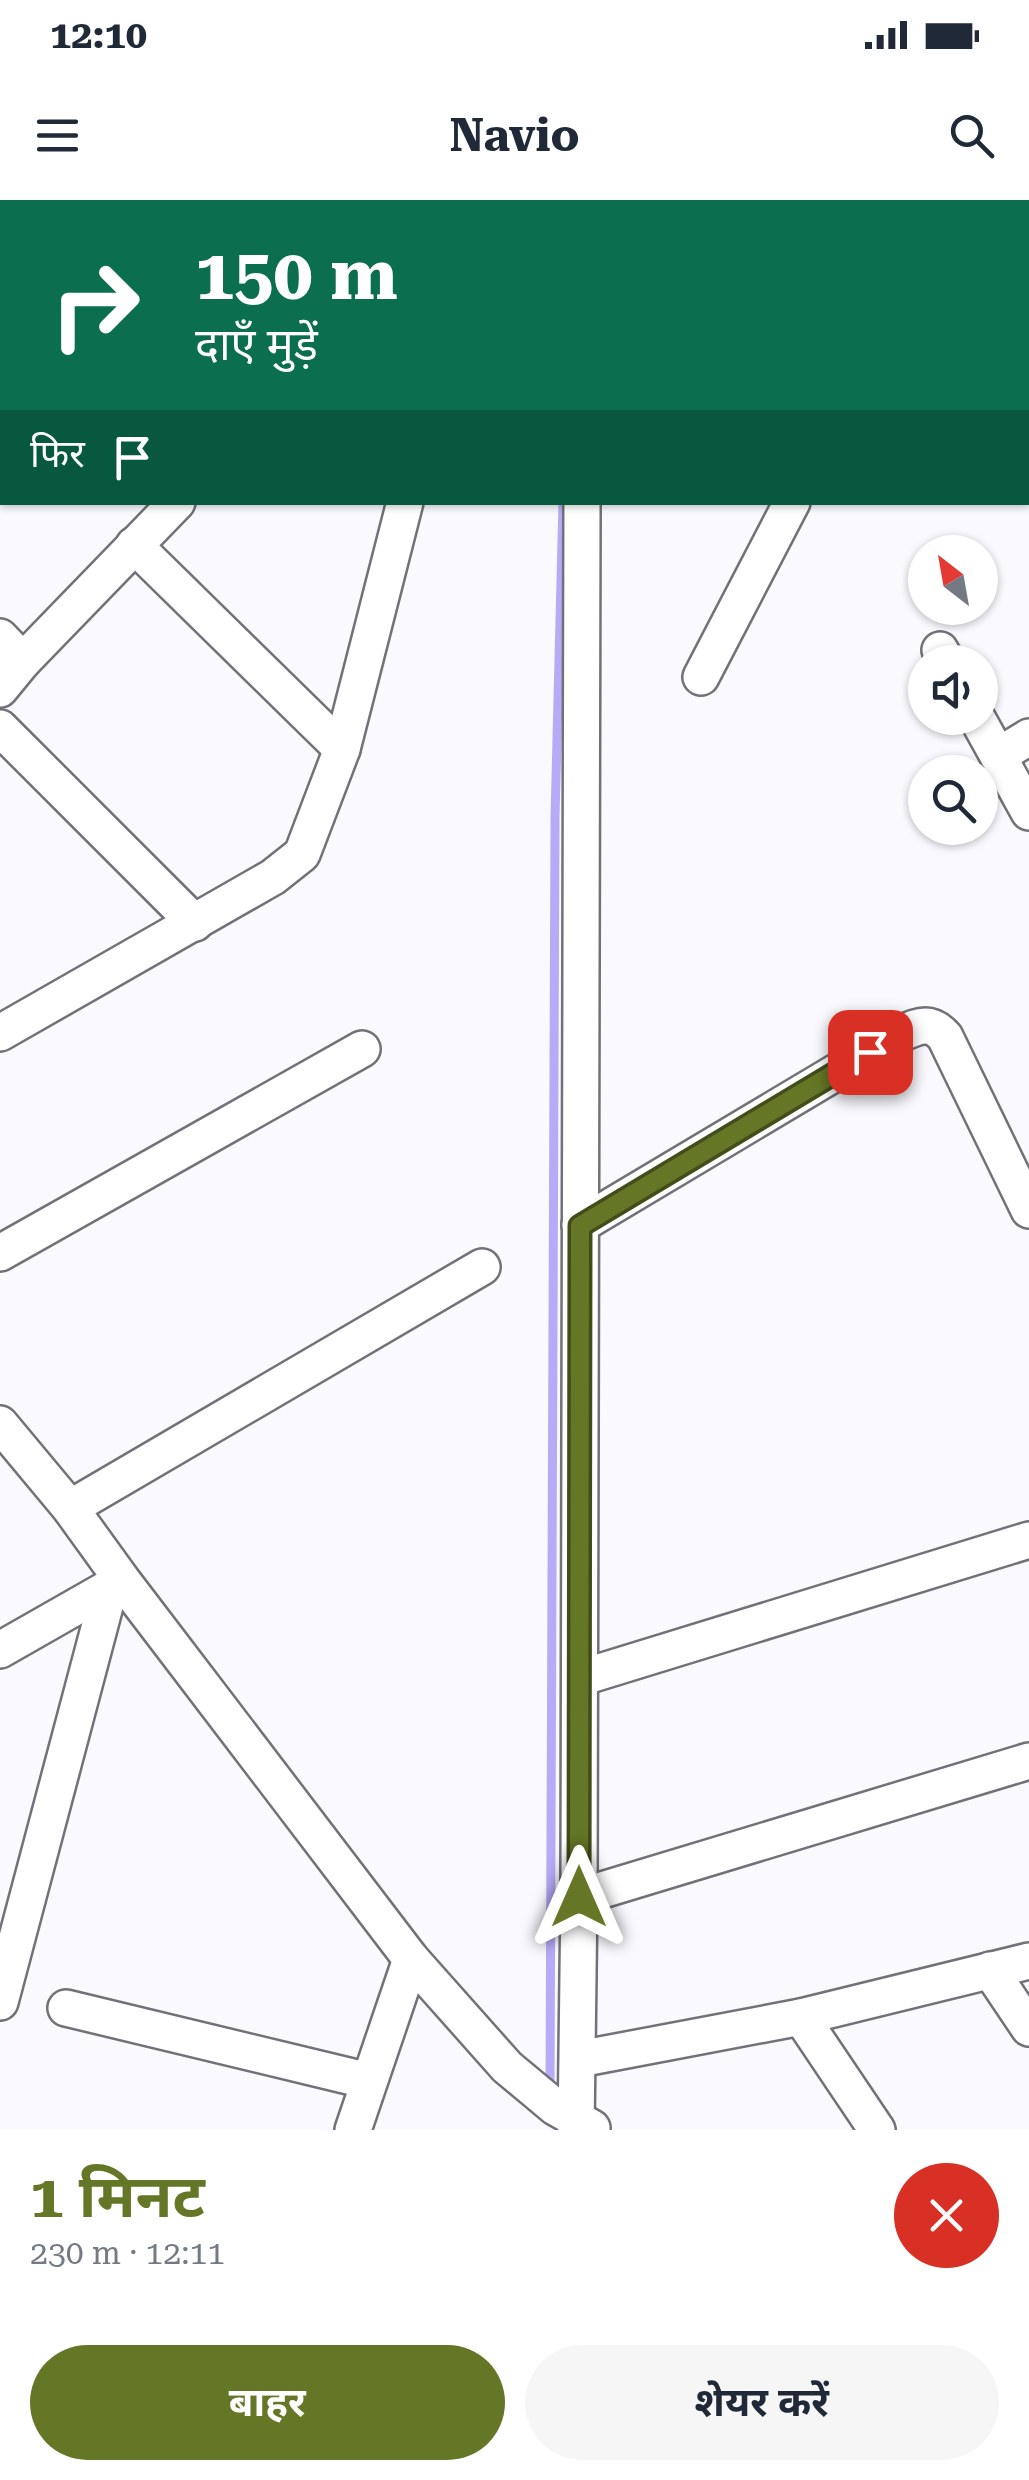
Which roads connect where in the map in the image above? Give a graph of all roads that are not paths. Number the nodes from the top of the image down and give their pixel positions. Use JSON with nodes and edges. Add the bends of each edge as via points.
{"nodes":[{"id":1,"x":404,"y":505,"type":"edge"},
{"id":2,"x":582,"y":505,"type":"edge"},
{"id":3,"x":790,"y":505,"type":"edge"},
{"id":4,"x":150,"y":518,"type":"edge"},
{"id":5,"x":12,"y":649,"type":"edge"},
{"id":6,"x":701,"y":677,"type":"dead end"},
{"id":7,"x":0,"y":689,"type":"edge"},
{"id":8,"x":0,"y":728,"type":"edge"},
{"id":9,"x":1029,"y":737,"type":"edge"},
{"id":10,"x":342,"y":749,"type":"junction"},
{"id":11,"x":998,"y":756,"type":"joint"},
{"id":12,"x":1029,"y":812,"type":"edge"},
{"id":13,"x":196,"y":922,"type":"junction"},
{"id":14,"x":0,"y":1033,"type":"edge"},
{"id":15,"x":362,"y":1049,"type":"dead end"},
{"id":16,"x":1029,"y":1210,"type":"edge"},
{"id":17,"x":580,"y":1226,"type":"junction"},
{"id":18,"x":0,"y":1254,"type":"edge"},
{"id":19,"x":482,"y":1267,"type":"dead end"},
{"id":20,"x":0,"y":1424,"type":"edge"},
{"id":21,"x":70,"y":1508,"type":"junction"},
{"id":22,"x":1029,"y":1540,"type":"edge"},
{"id":23,"x":116,"y":1583,"type":"junction"},
{"id":24,"x":0,"y":1650,"type":"edge"},
{"id":25,"x":580,"y":1678,"type":"junction"},
{"id":26,"x":1029,"y":1761,"type":"edge"},
{"id":27,"x":579,"y":1897,"type":"junction"},
{"id":28,"x":412,"y":1960,"type":"junction"},
{"id":29,"x":1029,"y":1962,"type":"edge"},
{"id":30,"x":990,"y":1970,"type":"junction"},
{"id":31,"x":0,"y":2002,"type":"edge"},
{"id":32,"x":66,"y":2008,"type":"dead end"},
{"id":33,"x":800,"y":2017,"type":"junction"},
{"id":34,"x":1029,"y":2028,"type":"edge"},
{"id":35,"x":579,"y":2059,"type":"junction"},
{"id":36,"x":370,"y":2081,"type":"junction"},
{"id":37,"x":575,"y":2121,"type":"edge"},
{"id":38,"x":353,"y":2130,"type":"edge"},
{"id":39,"x":877,"y":2130,"type":"edge"}],
"edges":[{"from":1,"to":10,"type":"street"},
{"from":2,"to":17,"type":"street"},
{"from":3,"to":6,"type":"street"},
{"from":4,"to":5,"type":"street"},
{"from":4,"to":10,"type":"street"},
{"from":5,"to":7,"type":"street"},
{"from":8,"to":13,"type":"street"},
{"from":9,"to":11,"type":"street"},
{"from":10,"to":13,"type":"street","via":[[302,854]]},
{"from":11,"to":12,"type":"street"},
{"from":13,"to":14,"type":"street"},
{"from":15,"to":18,"type":"street"},
{"from":16,"to":17,"type":"street","via":[[945,1037],[925,1024]]},
{"from":17,"to":25,"type":"street"},
{"from":19,"to":21,"type":"street"},
{"from":20,"to":21,"type":"street"},
{"from":21,"to":23,"type":"street"},
{"from":22,"to":25,"type":"street"},
{"from":23,"to":24,"type":"street"},
{"from":23,"to":28,"type":"street"},
{"from":23,"to":31,"type":"street"},
{"from":25,"to":27,"type":"street"},
{"from":26,"to":27,"type":"street"},
{"from":27,"to":35,"type":"street"},
{"from":28,"to":36,"type":"street"},
{"from":28,"to":37,"type":"street","via":[[507,2067]]},
{"from":29,"to":30,"type":"street"},
{"from":30,"to":33,"type":"street"},
{"from":30,"to":34,"type":"street"},
{"from":32,"to":36,"type":"street"},
{"from":33,"to":35,"type":"street"},
{"from":33,"to":39,"type":"street"},
{"from":35,"to":37,"type":"street"},
{"from":36,"to":38,"type":"street"}]}
